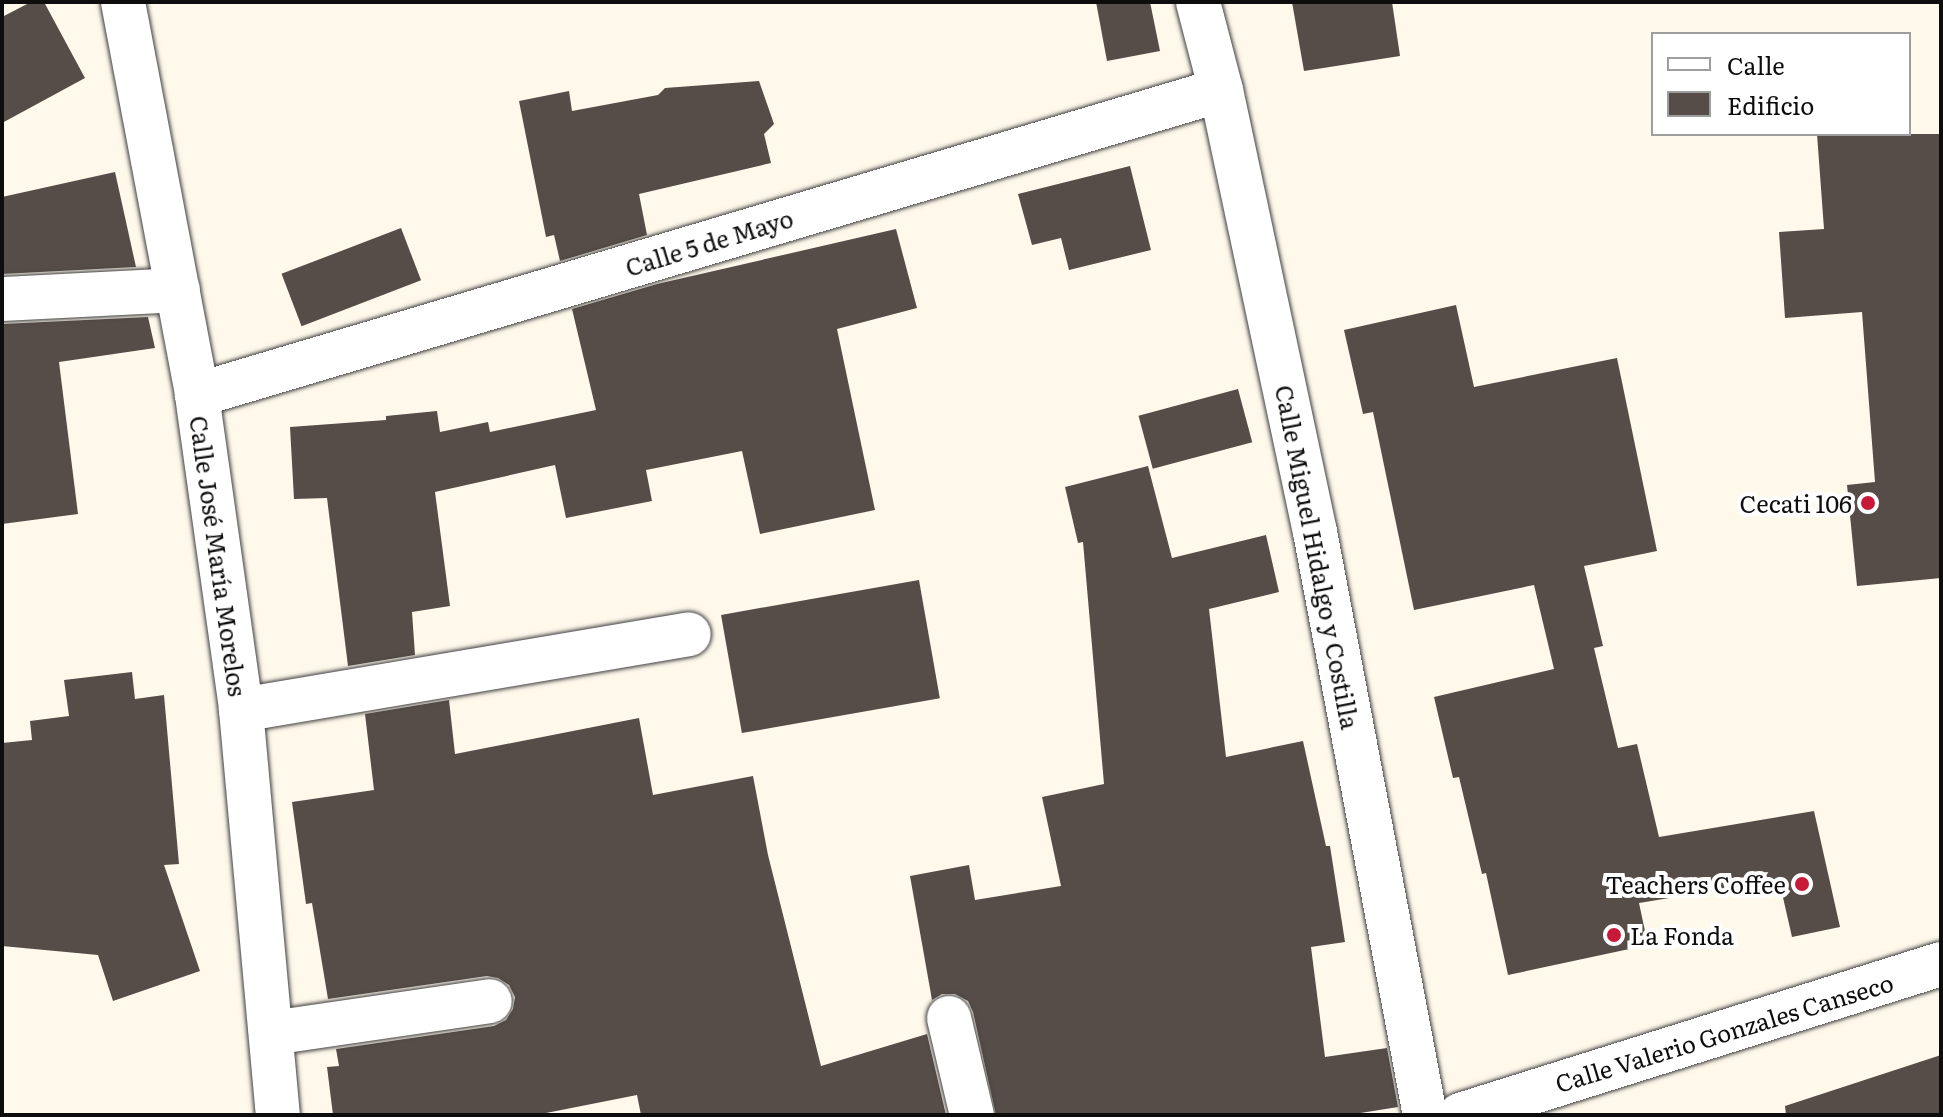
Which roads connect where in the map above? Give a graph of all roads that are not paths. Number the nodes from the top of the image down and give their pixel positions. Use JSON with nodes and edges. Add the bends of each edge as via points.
{"nodes":[{"id":1,"x":123,"y":2,"type":"edge"},
{"id":2,"x":1198,"y":2,"type":"edge"},
{"id":3,"x":1221,"y":90,"type":"junction"},
{"id":4,"x":178,"y":290,"type":"junction"},
{"id":5,"x":2,"y":299,"type":"edge"},
{"id":6,"x":197,"y":395,"type":"junction"},
{"id":7,"x":689,"y":634,"type":"dead end"},
{"id":8,"x":241,"y":710,"type":"junction"},
{"id":9,"x":1941,"y":964,"type":"edge"},
{"id":10,"x":490,"y":1001,"type":"dead end"},
{"id":11,"x":949,"y":1018,"type":"dead end"},
{"id":12,"x":271,"y":1033,"type":"junction"},
{"id":13,"x":278,"y":1115,"type":"edge"},
{"id":14,"x":972,"y":1115,"type":"edge"},
{"id":15,"x":1425,"y":1115,"type":"edge"},
{"id":16,"x":1460,"y":1115,"type":"edge"}],
"edges":[{"from":1,"to":4,"type":"street","name":"Calle José María Morelos"},
{"from":2,"to":3,"type":"street","name":"Calle Miguel Hidalgo y Costilla"},
{"from":3,"to":6,"type":"street","name":"Calle 5 de Mayo"},
{"from":3,"to":15,"type":"street","name":"Calle Miguel Hidalgo y Costilla","via":[[1315,532]]},
{"from":4,"to":5,"type":"street"},
{"from":4,"to":6,"type":"street","name":"Calle José María Morelos"},
{"from":6,"to":8,"type":"street","name":"Calle José María Morelos"},
{"from":7,"to":8,"type":"street"},
{"from":8,"to":12,"type":"street","name":"Calle José María Morelos"},
{"from":9,"to":16,"type":"street","name":"Calle Valerio Gonzales Canseco"},
{"from":10,"to":12,"type":"street"},
{"from":11,"to":14,"type":"street"},
{"from":12,"to":13,"type":"street","name":"Calle José María Morelos"}]}
